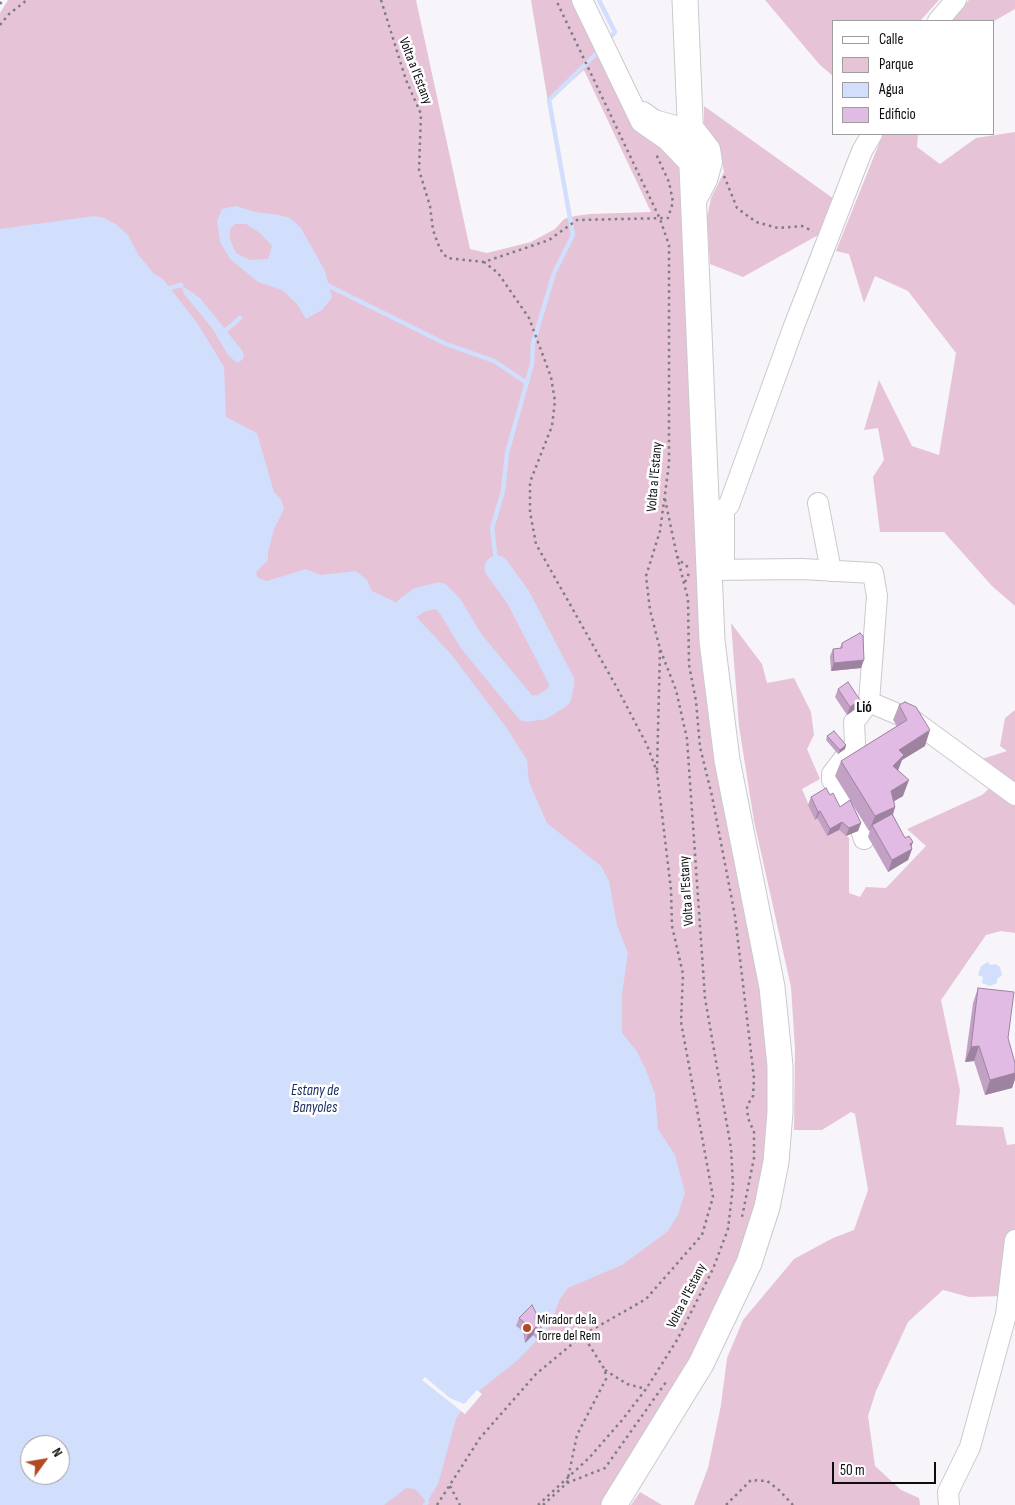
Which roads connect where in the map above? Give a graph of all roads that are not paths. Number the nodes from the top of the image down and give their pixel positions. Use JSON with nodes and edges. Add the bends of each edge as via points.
{"nodes":[{"id":1,"x":582,"y":0,"type":"edge"},
{"id":2,"x":685,"y":0,"type":"edge"},
{"id":3,"x":956,"y":0,"type":"edge"},
{"id":4,"x":939,"y":20,"type":"edge"},
{"id":5,"x":689,"y":98,"type":"junction"},
{"id":6,"x":690,"y":130,"type":"junction"},
{"id":7,"x":871,"y":135,"type":"edge"},
{"id":8,"x":661,"y":137,"type":"junction"},
{"id":9,"x":702,"y":164,"type":"junction"},
{"id":10,"x":818,"y":503,"type":"dead end"},
{"id":11,"x":717,"y":505,"type":"junction"},
{"id":12,"x":717,"y":570,"type":"junction"},
{"id":13,"x":831,"y":571,"type":"junction"},
{"id":14,"x":869,"y":702,"type":"junction"},
{"id":15,"x":1015,"y":795,"type":"edge"},
{"id":16,"x":864,"y":839,"type":"dead end"},
{"id":17,"x":1015,"y":1240,"type":"edge"},
{"id":18,"x":614,"y":1505,"type":"edge"},
{"id":19,"x":949,"y":1505,"type":"edge"}],
"edges":[{"from":1,"to":8,"type":"street","via":[[632,103],[654,120]]},
{"from":2,"to":5,"type":"main road"},
{"from":3,"to":4,"type":"street"},
{"from":5,"to":6,"type":"main road"},
{"from":5,"to":8,"type":"street"},
{"from":6,"to":8,"type":"street"},
{"from":6,"to":9,"type":"main road"},
{"from":7,"to":11,"type":"street","via":[[862,151]]},
{"from":8,"to":9,"type":"street"},
{"from":9,"to":11,"type":"main road","via":[[694,205]]},
{"from":10,"to":13,"type":"street"},
{"from":11,"to":12,"type":"main road"},
{"from":12,"to":13,"type":"street"},
{"from":12,"to":18,"type":"main road","via":[[719,708],[777,1024],[780,1103],[776,1162],[767,1207],[730,1306],[701,1364]]},
{"from":13,"to":14,"type":"street","via":[[873,573],[877,596]]},
{"from":14,"to":15,"type":"street","via":[[914,721]]},
{"from":14,"to":16,"type":"street","via":[[854,722],[855,744],[832,774],[832,780],[857,818]]},
{"from":17,"to":19,"type":"street","via":[[1006,1315],[970,1446],[948,1492]]}]}
